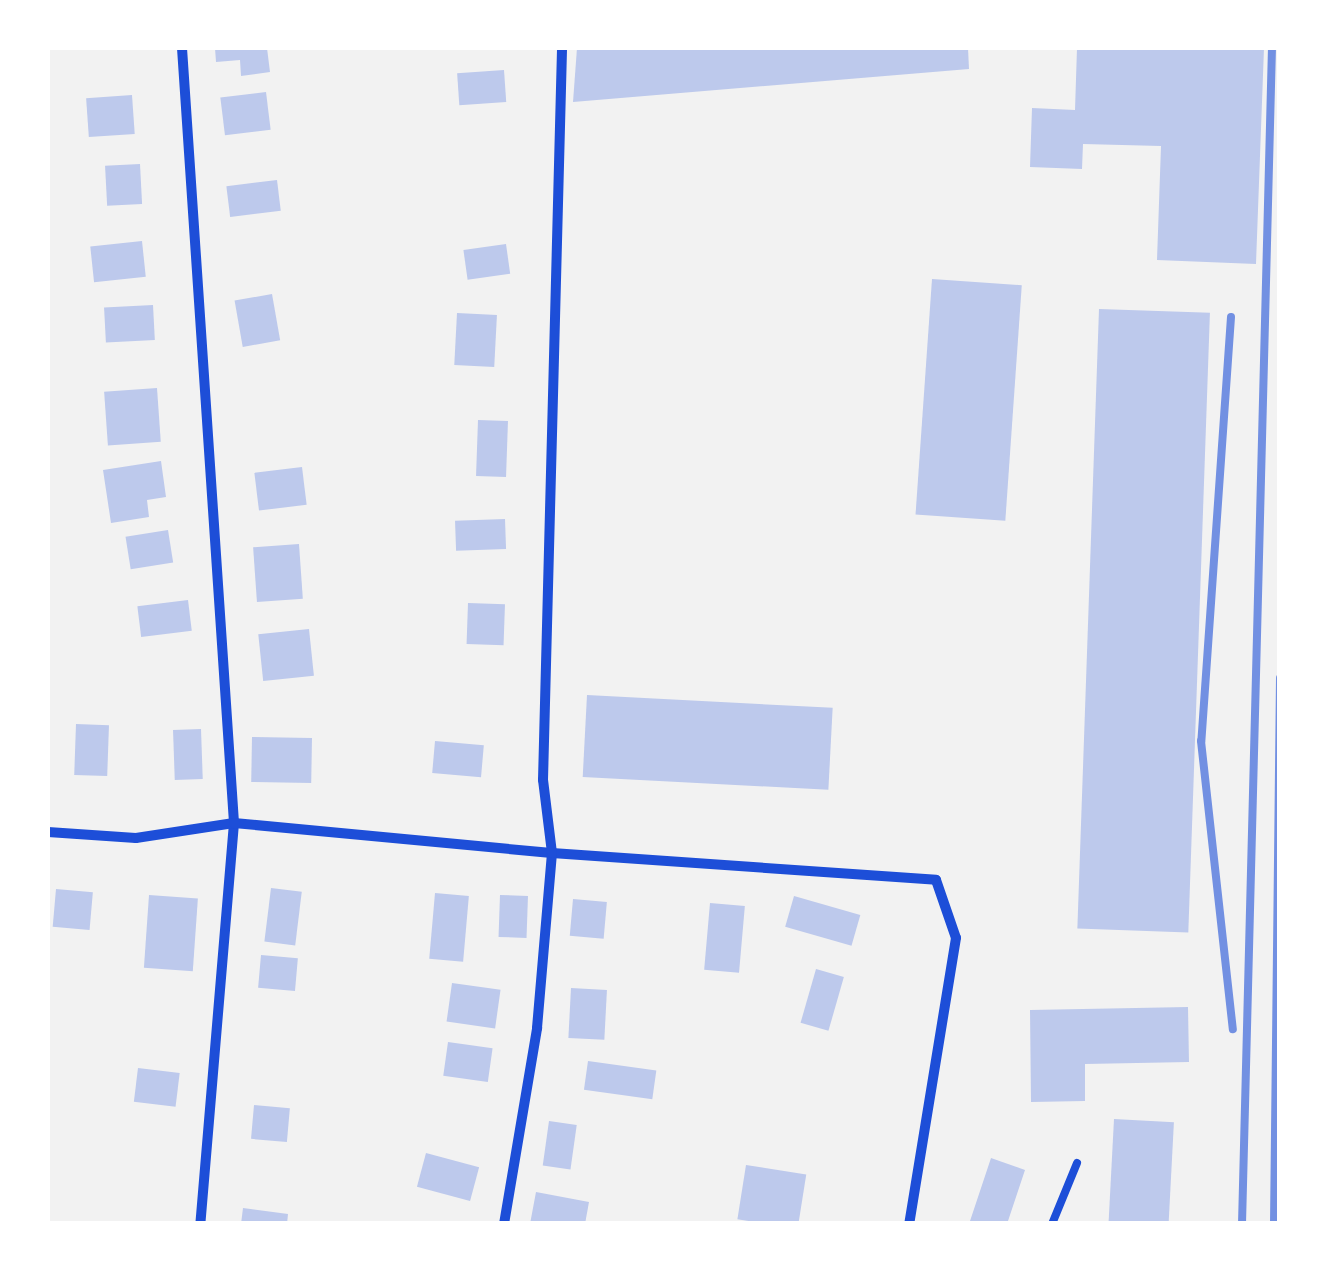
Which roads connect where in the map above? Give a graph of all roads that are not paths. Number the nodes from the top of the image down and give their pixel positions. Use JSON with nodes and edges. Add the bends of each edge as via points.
{"nodes":[{"id":1,"x":182,"y":48,"type":"edge"},
{"id":2,"x":562,"y":48,"type":"edge"},
{"id":3,"x":234,"y":822,"type":"junction"},
{"id":4,"x":48,"y":832,"type":"edge"},
{"id":5,"x":552,"y":853,"type":"junction"},
{"id":6,"x":1077,"y":1163,"type":"dead end"},
{"id":7,"x":200,"y":1224,"type":"edge"},
{"id":8,"x":504,"y":1224,"type":"edge"},
{"id":9,"x":909,"y":1224,"type":"edge"},
{"id":10,"x":1052,"y":1224,"type":"edge"}],
"edges":[{"from":1,"to":3,"type":"street"},
{"from":2,"to":5,"type":"street","via":[[543,780]]},
{"from":3,"to":4,"type":"street","via":[[136,838]]},
{"from":3,"to":5,"type":"street"},
{"from":3,"to":7,"type":"street"},
{"from":5,"to":8,"type":"street","via":[[537,1028]]},
{"from":5,"to":9,"type":"street","via":[[936,880],[956,938]]},
{"from":6,"to":10,"type":"lane"}]}
